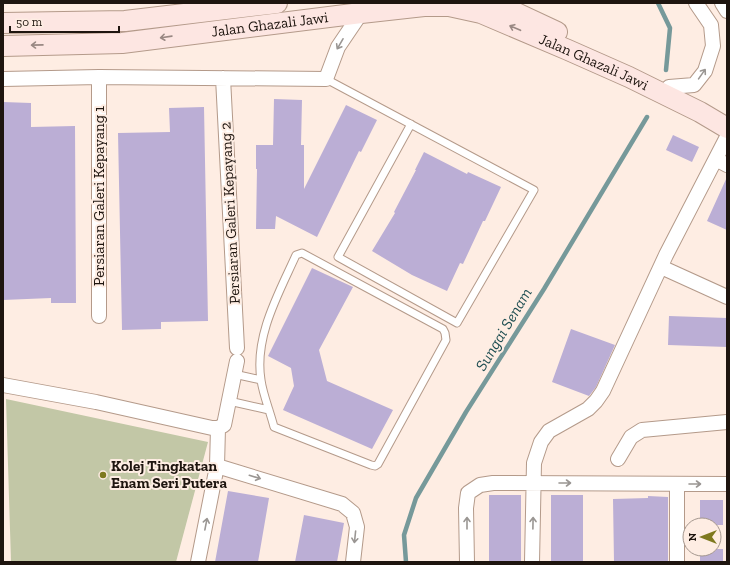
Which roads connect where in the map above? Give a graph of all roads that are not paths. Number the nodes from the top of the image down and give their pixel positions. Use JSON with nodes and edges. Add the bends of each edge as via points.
{"nodes":[{"id":1,"x":208,"y":3,"type":"edge"},
{"id":2,"x":495,"y":3,"type":"edge"},
{"id":3,"x":696,"y":3,"type":"edge"},
{"id":4,"x":722,"y":3,"type":"edge"},
{"id":5,"x":275,"y":4,"type":"edge"},
{"id":6,"x":446,"y":5,"type":"edge"},
{"id":7,"x":366,"y":8,"type":"edge"},
{"id":8,"x":727,"y":11,"type":"edge"},
{"id":9,"x":187,"y":13,"type":"junction"},
{"id":10,"x":3,"y":23,"type":"edge"},
{"id":11,"x":198,"y":33,"type":"junction"},
{"id":12,"x":3,"y":46,"type":"edge"},
{"id":13,"x":98,"y":77,"type":"junction"},
{"id":14,"x":223,"y":78,"type":"junction"},
{"id":15,"x":3,"y":79,"type":"edge"},
{"id":16,"x":326,"y":79,"type":"junction"},
{"id":17,"x":669,"y":87,"type":"junction"},
{"id":18,"x":727,"y":117,"type":"edge"},
{"id":19,"x":411,"y":124,"type":"junction"},
{"id":20,"x":727,"y":128,"type":"edge"},
{"id":21,"x":727,"y":137,"type":"edge"},
{"id":22,"x":721,"y":162,"type":"edge"},
{"id":23,"x":661,"y":267,"type":"junction"},
{"id":24,"x":727,"y":298,"type":"edge"},
{"id":25,"x":99,"y":316,"type":"dead end"},
{"id":26,"x":236,"y":361,"type":"junction"},
{"id":27,"x":261,"y":380,"type":"junction"},
{"id":28,"x":3,"y":385,"type":"edge"},
{"id":29,"x":229,"y":401,"type":"junction"},
{"id":30,"x":269,"y":410,"type":"junction"},
{"id":31,"x":727,"y":422,"type":"edge"},
{"id":32,"x":218,"y":428,"type":"junction"},
{"id":33,"x":618,"y":459,"type":"dead end"},
{"id":34,"x":217,"y":466,"type":"junction"},
{"id":35,"x":533,"y":483,"type":"junction"},
{"id":36,"x":677,"y":484,"type":"junction"},
{"id":37,"x":727,"y":484,"type":"edge"},
{"id":38,"x":198,"y":562,"type":"edge"},
{"id":39,"x":353,"y":562,"type":"edge"},
{"id":40,"x":467,"y":562,"type":"edge"},
{"id":41,"x":532,"y":562,"type":"edge"},
{"id":42,"x":677,"y":562,"type":"edge"}],
"edges":[{"from":1,"to":9,"type":"street"},
{"from":2,"to":17,"type":"street","name":"Jalan Ghazali Jawi"},
{"from":17,"to":3,"type":"street","one_way":true,"via":[[694,85],[705,71],[713,46],[711,25]]},
{"from":4,"to":8,"type":"street"},
{"from":5,"to":7,"type":"street","via":[[294,12]]},
{"from":5,"to":9,"type":"street"},
{"from":5,"to":11,"type":"street","via":[[262,16],[230,22]]},
{"from":6,"to":7,"type":"street","name":"Jalan Ghazali Jawi"},
{"from":20,"to":6,"type":"street","name":"Jalan Ghazali Jawi","one_way":true,"via":[[629,77],[568,50],[481,13]]},
{"from":7,"to":11,"type":"street","name":"Jalan Ghazali Jawi","via":[[280,24]]},
{"from":7,"to":16,"type":"street","one_way":true,"via":[[338,47]]},
{"from":9,"to":10,"type":"street","via":[[125,21]]},
{"from":11,"to":12,"type":"street","name":"Jalan Ghazali Jawi","one_way":true,"via":[[122,43]]},
{"from":13,"to":14,"type":"street"},
{"from":13,"to":15,"type":"street"},
{"from":13,"to":25,"type":"street","name":"Persiaran Galeri Kepayang 1"},
{"from":14,"to":16,"type":"street"},
{"from":14,"to":26,"type":"street","name":"Persiaran Galeri Kepayang 2"},
{"from":16,"to":19,"type":"lane"},
{"from":17,"to":18,"type":"street","name":"Jalan Ghazali Jawi"},
{"from":19,"to":19,"type":"lane","via":[[338,257],[457,322],[534,190]]},
{"from":21,"to":22,"type":"street"},
{"from":22,"to":23,"type":"street"},
{"from":23,"to":24,"type":"street"},
{"from":23,"to":35,"type":"street","via":[[596,401],[588,409],[549,431],[541,442],[534,463]]},
{"from":26,"to":27,"type":"lane"},
{"from":26,"to":29,"type":"street","name":"Persiaran Galeri Kepayang 2"},
{"from":27,"to":30,"type":"lane"},
{"from":27,"to":30,"type":"lane","via":[[260,356],[269,314],[296,255],[302,253],[436,325],[445,333],[446,340],[375,466],[274,427]]},
{"from":28,"to":32,"type":"street"},
{"from":29,"to":30,"type":"lane"},
{"from":29,"to":32,"type":"street","name":"Persiaran Galeri Kepayang 2","via":[[224,425]]},
{"from":31,"to":33,"type":"street","via":[[642,430],[631,437]]},
{"from":32,"to":34,"type":"street"},
{"from":38,"to":34,"type":"street","one_way":true},
{"from":34,"to":39,"type":"street","one_way":true,"via":[[342,504],[353,513],[356,527]]},
{"from":35,"to":36,"type":"street","one_way":true},
{"from":40,"to":35,"type":"street","one_way":true,"via":[[468,492],[480,485],[493,483]]},
{"from":41,"to":35,"type":"street","one_way":true},
{"from":36,"to":37,"type":"street","one_way":true},
{"from":36,"to":42,"type":"street"}]}
